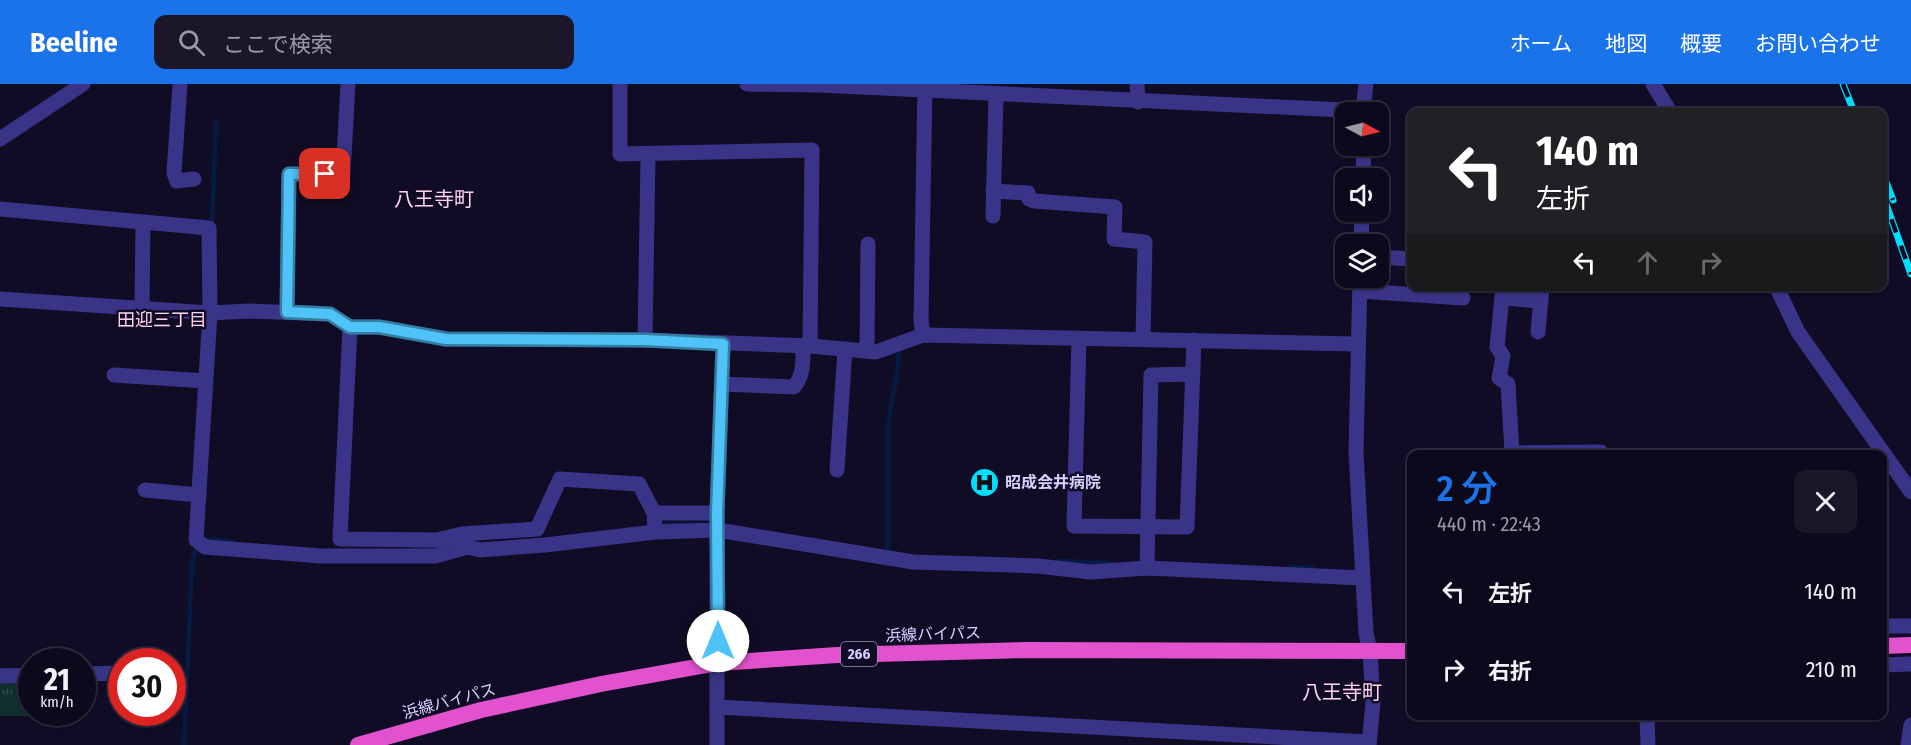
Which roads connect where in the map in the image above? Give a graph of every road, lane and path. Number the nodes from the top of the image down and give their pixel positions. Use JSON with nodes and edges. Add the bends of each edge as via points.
{"nodes":[{"id":1,"x":83,"y":84,"type":"edge"},
{"id":2,"x":180,"y":84,"type":"edge"},
{"id":3,"x":348,"y":84,"type":"edge"},
{"id":4,"x":620,"y":84,"type":"edge"},
{"id":5,"x":747,"y":84,"type":"edge"},
{"id":6,"x":1137,"y":84,"type":"edge"},
{"id":7,"x":1366,"y":84,"type":"edge"},
{"id":8,"x":1653,"y":84,"type":"edge"},
{"id":9,"x":925,"y":87,"type":"edge"},
{"id":10,"x":996,"y":94,"type":"junction"},
{"id":11,"x":1138,"y":102,"type":"junction"},
{"id":12,"x":1364,"y":102,"type":"edge"},
{"id":13,"x":1668,"y":108,"type":"edge"},
{"id":14,"x":1335,"y":111,"type":"edge"},
{"id":15,"x":0,"y":139,"type":"edge"},
{"id":16,"x":648,"y":155,"type":"junction"},
{"id":17,"x":194,"y":179,"type":"dead end"},
{"id":18,"x":993,"y":191,"type":"junction"},
{"id":19,"x":0,"y":209,"type":"edge"},
{"id":20,"x":993,"y":216,"type":"dead end"},
{"id":21,"x":144,"y":222,"type":"junction"},
{"id":22,"x":868,"y":244,"type":"dead end"},
{"id":23,"x":1389,"y":258,"type":"edge"},
{"id":24,"x":1407,"y":259,"type":"edge"},
{"id":25,"x":1360,"y":288,"type":"edge"},
{"id":26,"x":1389,"y":288,"type":"edge"},
{"id":27,"x":1407,"y":290,"type":"edge"},
{"id":28,"x":1412,"y":291,"type":"edge"},
{"id":29,"x":1778,"y":291,"type":"edge"},
{"id":30,"x":1502,"y":292,"type":"edge"},
{"id":31,"x":1541,"y":294,"type":"edge"},
{"id":32,"x":0,"y":298,"type":"edge"},
{"id":33,"x":1463,"y":298,"type":"dead end"},
{"id":34,"x":142,"y":308,"type":"junction"},
{"id":35,"x":287,"y":312,"type":"junction"},
{"id":36,"x":210,"y":313,"type":"junction"},
{"id":37,"x":350,"y":327,"type":"junction"},
{"id":38,"x":1538,"y":332,"type":"dead end"},
{"id":39,"x":923,"y":335,"type":"junction"},
{"id":40,"x":1079,"y":338,"type":"junction"},
{"id":41,"x":1143,"y":339,"type":"junction"},
{"id":42,"x":645,"y":340,"type":"junction"},
{"id":43,"x":1194,"y":340,"type":"junction"},
{"id":44,"x":723,"y":344,"type":"junction"},
{"id":45,"x":1357,"y":344,"type":"junction"},
{"id":46,"x":806,"y":346,"type":"junction"},
{"id":47,"x":845,"y":349,"type":"junction"},
{"id":48,"x":867,"y":351,"type":"junction"},
{"id":49,"x":1193,"y":374,"type":"junction"},
{"id":50,"x":114,"y":375,"type":"dead end"},
{"id":51,"x":206,"y":381,"type":"junction"},
{"id":52,"x":721,"y":384,"type":"junction"},
{"id":53,"x":1512,"y":450,"type":"edge"},
{"id":54,"x":1881,"y":450,"type":"edge"},
{"id":55,"x":1887,"y":458,"type":"edge"},
{"id":56,"x":837,"y":470,"type":"dead end"},
{"id":57,"x":145,"y":490,"type":"dead end"},
{"id":58,"x":1911,"y":492,"type":"edge"},
{"id":59,"x":199,"y":495,"type":"junction"},
{"id":60,"x":654,"y":513,"type":"junction"},
{"id":61,"x":717,"y":513,"type":"junction"},
{"id":62,"x":1146,"y":527,"type":"junction"},
{"id":63,"x":718,"y":530,"type":"junction"},
{"id":64,"x":655,"y":532,"type":"junction"},
{"id":65,"x":1147,"y":568,"type":"junction"},
{"id":66,"x":1363,"y":578,"type":"junction"},
{"id":67,"x":1887,"y":626,"type":"edge"},
{"id":68,"x":1911,"y":626,"type":"edge"},
{"id":69,"x":1911,"y":645,"type":"edge"},
{"id":70,"x":1887,"y":646,"type":"edge"},
{"id":71,"x":1370,"y":651,"type":"junction"},
{"id":72,"x":1407,"y":651,"type":"edge"},
{"id":73,"x":718,"y":663,"type":"junction"},
{"id":74,"x":1911,"y":664,"type":"edge"},
{"id":75,"x":1887,"y":665,"type":"edge"},
{"id":76,"x":18,"y":675,"type":"edge"},
{"id":77,"x":0,"y":676,"type":"edge"},
{"id":78,"x":717,"y":707,"type":"junction"},
{"id":79,"x":1647,"y":720,"type":"edge"},
{"id":80,"x":1911,"y":725,"type":"edge"},
{"id":81,"x":1369,"y":743,"type":"edge"},
{"id":82,"x":357,"y":745,"type":"edge"},
{"id":83,"x":717,"y":745,"type":"edge"},
{"id":84,"x":1648,"y":745,"type":"edge"},
{"id":85,"x":1908,"y":745,"type":"edge"}],
"edges":[{"from":1,"to":15,"type":"street"},
{"from":2,"to":17,"type":"street","via":[[174,173],[177,181]]},
{"from":3,"to":35,"type":"street","via":[[343,174],[289,174]]},
{"from":4,"to":16,"type":"street","via":[[620,154]]},
{"from":5,"to":9,"type":"street"},
{"from":6,"to":11,"type":"street"},
{"from":7,"to":12,"type":"street"},
{"from":8,"to":13,"type":"street"},
{"from":9,"to":10,"type":"street"},
{"from":9,"to":39,"type":"street"},
{"from":10,"to":11,"type":"street"},
{"from":10,"to":18,"type":"street"},
{"from":11,"to":14,"type":"street"},
{"from":16,"to":42,"type":"street"},
{"from":16,"to":46,"type":"street","via":[[812,150]]},
{"from":18,"to":20,"type":"street"},
{"from":18,"to":41,"type":"street","via":[[1028,193],[1029,199],[1035,201],[1115,207],[1114,239],[1145,242]]},
{"from":19,"to":21,"type":"street"},
{"from":21,"to":34,"type":"street"},
{"from":21,"to":36,"type":"street","via":[[209,228]]},
{"from":22,"to":48,"type":"street"},
{"from":23,"to":24,"type":"street"},
{"from":25,"to":45,"type":"street"},
{"from":26,"to":27,"type":"street"},
{"from":28,"to":33,"type":"street"},
{"from":29,"to":54,"type":"street","via":[[1798,332]]},
{"from":30,"to":31,"type":"street"},
{"from":30,"to":53,"type":"street","via":[[1497,347],[1503,356],[1499,378],[1508,384]]},
{"from":31,"to":38,"type":"street"},
{"from":32,"to":34,"type":"street"},
{"from":34,"to":36,"type":"street"},
{"from":35,"to":36,"type":"street"},
{"from":35,"to":37,"type":"street","via":[[330,314]]},
{"from":36,"to":51,"type":"street"},
{"from":37,"to":42,"type":"street","via":[[379,327],[446,339]]},
{"from":37,"to":60,"type":"street","via":[[340,539],[437,540],[462,534],[537,529],[560,479],[639,484]]},
{"from":39,"to":40,"type":"street"},
{"from":39,"to":48,"type":"street","via":[[876,352]]},
{"from":40,"to":41,"type":"street"},
{"from":40,"to":62,"type":"street","via":[[1074,526]]},
{"from":41,"to":43,"type":"street"},
{"from":42,"to":44,"type":"street"},
{"from":43,"to":45,"type":"street"},
{"from":43,"to":49,"type":"street"},
{"from":44,"to":46,"type":"street"},
{"from":44,"to":52,"type":"street"},
{"from":45,"to":66,"type":"street","via":[[1356,453]]},
{"from":46,"to":47,"type":"street"},
{"from":46,"to":52,"type":"street","via":[[800,380],[794,387]]},
{"from":47,"to":48,"type":"street"},
{"from":47,"to":56,"type":"street"},
{"from":49,"to":62,"type":"street","via":[[1151,375]]},
{"from":49,"to":62,"type":"street","via":[[1187,527]]},
{"from":50,"to":51,"type":"street"},
{"from":51,"to":59,"type":"street"},
{"from":52,"to":61,"type":"street"},
{"from":55,"to":58,"type":"street"},
{"from":57,"to":59,"type":"street"},
{"from":59,"to":64,"type":"street","via":[[196,540],[205,547],[321,556],[435,556],[468,548],[545,545]]},
{"from":60,"to":61,"type":"street"},
{"from":60,"to":64,"type":"street"},
{"from":61,"to":63,"type":"street"},
{"from":62,"to":65,"type":"street"},
{"from":63,"to":64,"type":"street"},
{"from":63,"to":65,"type":"street","via":[[913,562],[1038,566],[1091,572]]},
{"from":63,"to":73,"type":"street"},
{"from":65,"to":66,"type":"street"},
{"from":66,"to":71,"type":"street"},
{"from":67,"to":68,"type":"street"},
{"from":69,"to":70,"type":"highway"},
{"from":71,"to":72,"type":"highway","name":"浜線バイパス","number":"266"},
{"from":71,"to":73,"type":"highway","name":"浜線バイパス","number":"266","via":[[1026,650]]},
{"from":71,"to":81,"type":"street","via":[[1373,702]]},
{"from":73,"to":78,"type":"street"},
{"from":73,"to":82,"type":"highway","name":"浜線バイパス","number":"266","via":[[503,705]]},
{"from":74,"to":75,"type":"street"},
{"from":76,"to":77,"type":"street"},
{"from":78,"to":81,"type":"street"},
{"from":78,"to":83,"type":"street"},
{"from":79,"to":84,"type":"street"},
{"from":80,"to":85,"type":"street"}]}
